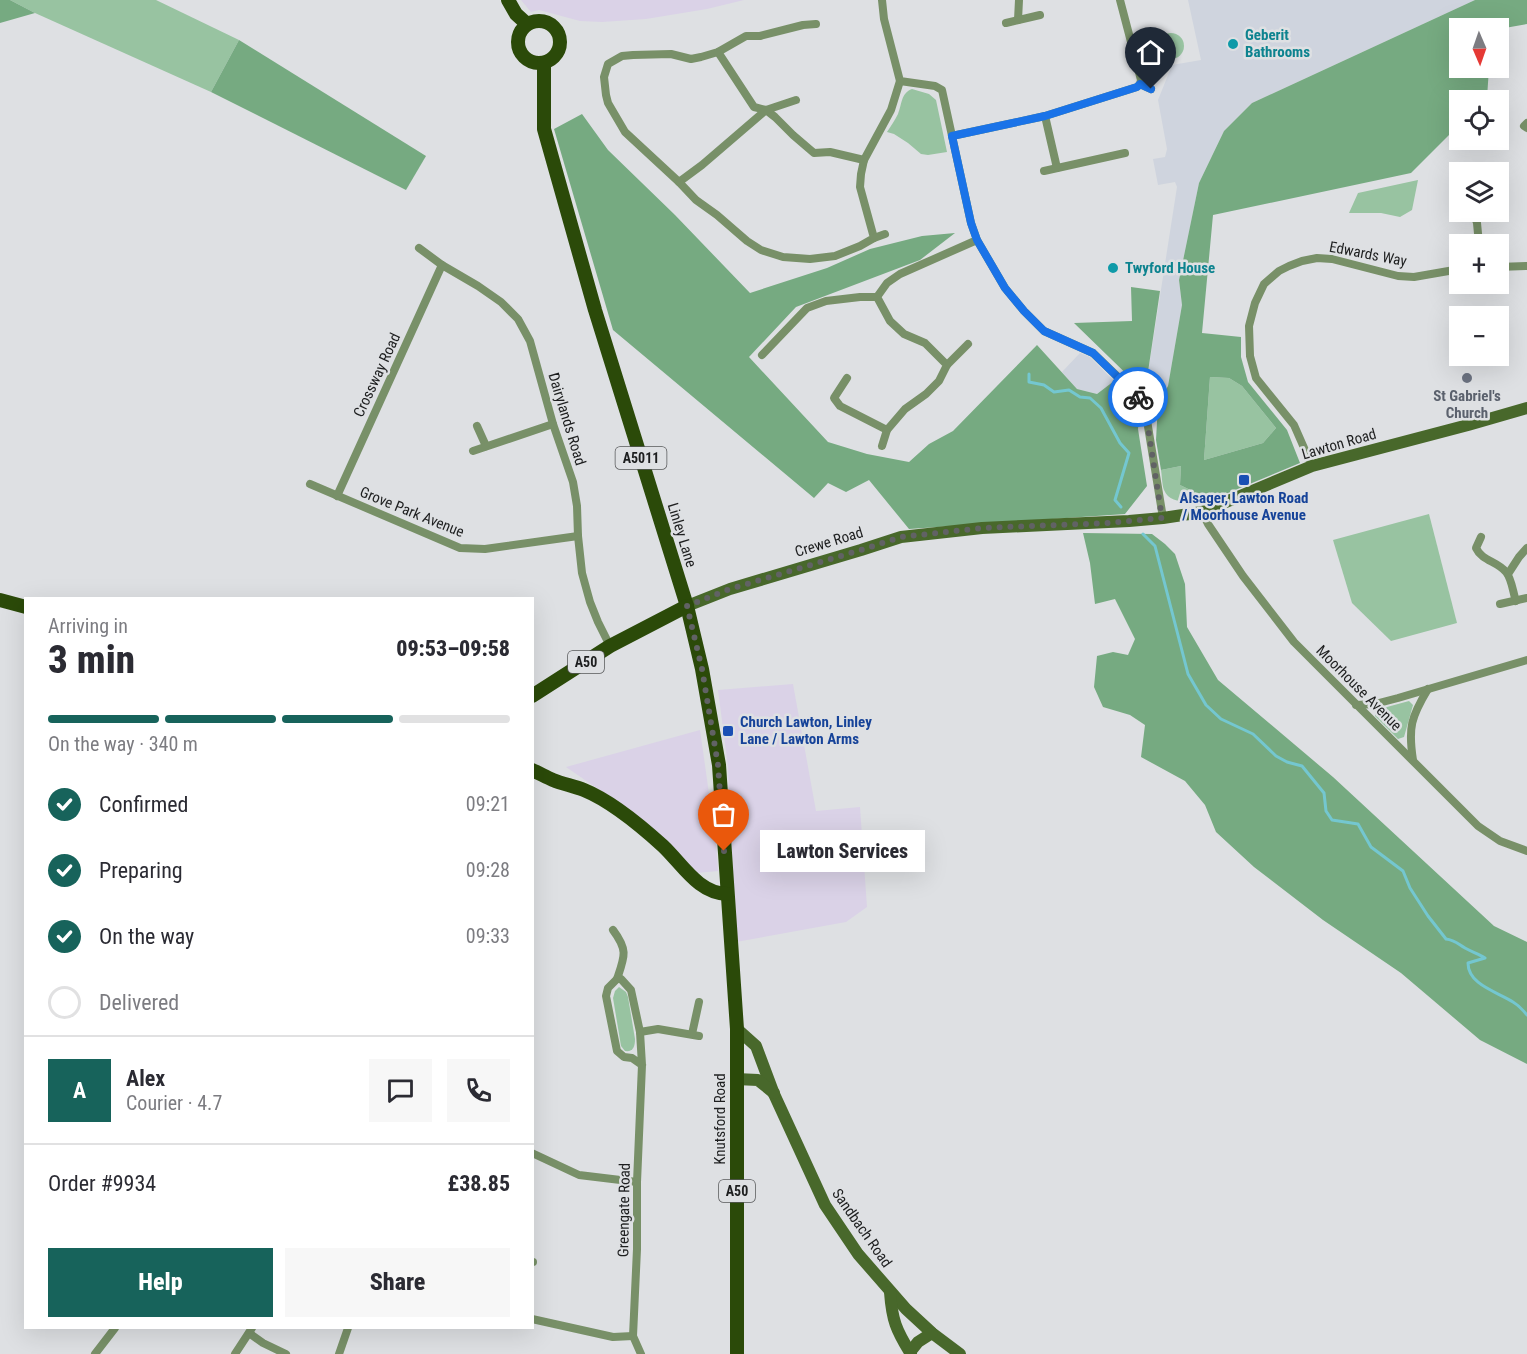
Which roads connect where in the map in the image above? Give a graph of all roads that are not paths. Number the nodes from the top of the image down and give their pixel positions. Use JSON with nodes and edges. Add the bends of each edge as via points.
{"nodes":[{"id":1,"x":508,"y":0,"type":"edge"},
{"id":2,"x":882,"y":0,"type":"edge"},
{"id":3,"x":1019,"y":0,"type":"edge"},
{"id":4,"x":1120,"y":0,"type":"edge"},
{"id":5,"x":1040,"y":15,"type":"dead end"},
{"id":6,"x":1018,"y":20,"type":"junction"},
{"id":7,"x":1006,"y":23,"type":"dead end"},
{"id":8,"x":527,"y":24,"type":"junction"},
{"id":9,"x":816,"y":24,"type":"dead end"},
{"id":10,"x":718,"y":52,"type":"junction"},
{"id":11,"x":544,"y":63,"type":"junction"},
{"id":12,"x":900,"y":81,"type":"junction"},
{"id":13,"x":1140,"y":84,"type":"junction"},
{"id":14,"x":1151,"y":89,"type":"dead end"},
{"id":15,"x":796,"y":100,"type":"dead end"},
{"id":16,"x":766,"y":110,"type":"junction"},
{"id":17,"x":1045,"y":116,"type":"junction"},
{"id":18,"x":1527,"y":123,"type":"edge"},
{"id":19,"x":1527,"y":128,"type":"edge"},
{"id":20,"x":952,"y":136,"type":"junction"},
{"id":21,"x":1125,"y":153,"type":"dead end"},
{"id":22,"x":864,"y":160,"type":"junction"},
{"id":23,"x":1057,"y":168,"type":"junction"},
{"id":24,"x":1044,"y":171,"type":"dead end"},
{"id":25,"x":679,"y":182,"type":"junction"},
{"id":26,"x":885,"y":234,"type":"dead end"},
{"id":27,"x":874,"y":238,"type":"junction"},
{"id":28,"x":977,"y":240,"type":"junction"},
{"id":29,"x":419,"y":248,"type":"dead end"},
{"id":30,"x":442,"y":265,"type":"junction"},
{"id":31,"x":1527,"y":266,"type":"edge"},
{"id":32,"x":1509,"y":267,"type":"edge"},
{"id":33,"x":1449,"y":271,"type":"edge"},
{"id":34,"x":877,"y":297,"type":"junction"},
{"id":35,"x":968,"y":344,"type":"dead end"},
{"id":36,"x":762,"y":355,"type":"dead end"},
{"id":37,"x":947,"y":365,"type":"junction"},
{"id":38,"x":847,"y":378,"type":"dead end"},
{"id":39,"x":1527,"y":408,"type":"edge"},
{"id":40,"x":553,"y":424,"type":"junction"},
{"id":41,"x":477,"y":426,"type":"dead end"},
{"id":42,"x":888,"y":430,"type":"junction"},
{"id":43,"x":486,"y":446,"type":"junction"},
{"id":44,"x":882,"y":446,"type":"dead end"},
{"id":45,"x":473,"y":451,"type":"dead end"},
{"id":46,"x":1312,"y":466,"type":"junction"},
{"id":47,"x":310,"y":484,"type":"dead end"},
{"id":48,"x":337,"y":496,"type":"junction"},
{"id":49,"x":1202,"y":512,"type":"junction"},
{"id":50,"x":1162,"y":518,"type":"junction"},
{"id":51,"x":578,"y":536,"type":"junction"},
{"id":52,"x":1481,"y":537,"type":"dead end"},
{"id":53,"x":1527,"y":548,"type":"edge"},
{"id":54,"x":1508,"y":574,"type":"junction"},
{"id":55,"x":1527,"y":598,"type":"edge"},
{"id":56,"x":0,"y":600,"type":"edge"},
{"id":57,"x":1516,"y":601,"type":"junction"},
{"id":58,"x":1500,"y":604,"type":"dead end"},
{"id":59,"x":24,"y":606,"type":"edge"},
{"id":60,"x":687,"y":606,"type":"junction"},
{"id":61,"x":610,"y":646,"type":"junction"},
{"id":62,"x":1527,"y":660,"type":"edge"},
{"id":63,"x":1428,"y":690,"type":"junction"},
{"id":64,"x":534,"y":695,"type":"edge"},
{"id":65,"x":1356,"y":705,"type":"junction"},
{"id":66,"x":1413,"y":761,"type":"junction"},
{"id":67,"x":534,"y":771,"type":"edge"},
{"id":68,"x":1527,"y":851,"type":"edge"},
{"id":69,"x":728,"y":894,"type":"junction"},
{"id":70,"x":613,"y":930,"type":"dead end"},
{"id":71,"x":617,"y":979,"type":"junction"},
{"id":72,"x":699,"y":1002,"type":"dead end"},
{"id":73,"x":737,"y":1029,"type":"junction"},
{"id":74,"x":640,"y":1032,"type":"junction"},
{"id":75,"x":642,"y":1065,"type":"junction"},
{"id":76,"x":736,"y":1079,"type":"junction"},
{"id":77,"x":774,"y":1094,"type":"junction"},
{"id":78,"x":534,"y":1154,"type":"edge"},
{"id":79,"x":637,"y":1182,"type":"junction"},
{"id":80,"x":890,"y":1292,"type":"junction"},
{"id":81,"x":534,"y":1319,"type":"edge"},
{"id":82,"x":114,"y":1329,"type":"edge"},
{"id":83,"x":348,"y":1329,"type":"edge"},
{"id":84,"x":251,"y":1330,"type":"edge"},
{"id":85,"x":932,"y":1333,"type":"junction"},
{"id":86,"x":633,"y":1336,"type":"junction"},
{"id":87,"x":910,"y":1353,"type":"edge"},
{"id":88,"x":95,"y":1354,"type":"edge"},
{"id":89,"x":235,"y":1354,"type":"edge"},
{"id":90,"x":286,"y":1354,"type":"edge"},
{"id":91,"x":339,"y":1354,"type":"edge"},
{"id":92,"x":641,"y":1354,"type":"edge"},
{"id":93,"x":737,"y":1354,"type":"edge"},
{"id":94,"x":960,"y":1354,"type":"edge"}],
"edges":[{"from":1,"to":8,"type":"main road"},
{"from":2,"to":12,"type":"street"},
{"from":3,"to":6,"type":"street"},
{"from":4,"to":13,"type":"street"},
{"from":5,"to":6,"type":"street"},
{"from":6,"to":7,"type":"street"},
{"from":8,"to":11,"type":"main road","via":[[519,35],[518,48],[525,59]]},
{"from":8,"to":11,"type":"main road","via":[[541,21],[557,32],[558,52]]},
{"from":9,"to":10,"type":"street","via":[[746,36]]},
{"from":10,"to":16,"type":"street","via":[[754,107]]},
{"from":10,"to":25,"type":"street","via":[[691,58],[671,54],[622,57],[608,64],[603,77],[609,103],[625,132]]},
{"from":11,"to":60,"type":"main road","name":"Linley Lane","number":"A5011","via":[[544,129],[595,310]]},
{"from":12,"to":20,"type":"street","via":[[942,90]]},
{"from":12,"to":22,"type":"street","via":[[891,110]]},
{"from":13,"to":14,"type":"street"},
{"from":13,"to":17,"type":"street"},
{"from":15,"to":16,"type":"street"},
{"from":16,"to":22,"type":"street","via":[[814,153],[830,152]]},
{"from":16,"to":25,"type":"street"},
{"from":17,"to":20,"type":"street"},
{"from":17,"to":23,"type":"street"},
{"from":18,"to":19,"type":"street"},
{"from":20,"to":28,"type":"street"},
{"from":21,"to":23,"type":"street"},
{"from":22,"to":27,"type":"street","via":[[860,187]]},
{"from":23,"to":24,"type":"street"},
{"from":25,"to":27,"type":"street","via":[[747,241],[783,257],[835,256]]},
{"from":26,"to":27,"type":"street"},
{"from":28,"to":34,"type":"street","via":[[900,274],[887,282]]},
{"from":28,"to":50,"type":"street","via":[[1005,288],[1044,331],[1093,353],[1144,402]]},
{"from":29,"to":30,"type":"street","name":"Dairylands Road"},
{"from":30,"to":40,"type":"street","name":"Dairylands Road","via":[[501,302],[518,319],[530,341]]},
{"from":30,"to":48,"type":"street","name":"Crossway Road"},
{"from":31,"to":32,"type":"street"},
{"from":33,"to":46,"type":"street","name":"Edwards Way","via":[[1398,276],[1317,258],[1288,266],[1264,284],[1249,326],[1250,356],[1256,378],[1294,425]]},
{"from":34,"to":36,"type":"street","via":[[826,301],[807,308]]},
{"from":34,"to":37,"type":"street","via":[[890,321],[904,334],[925,342]]},
{"from":35,"to":37,"type":"street"},
{"from":37,"to":42,"type":"street","via":[[939,381],[905,409]]},
{"from":38,"to":42,"type":"street","via":[[834,398],[840,406]]},
{"from":39,"to":46,"type":"main road","name":"Lawton Road"},
{"from":40,"to":43,"type":"street"},
{"from":40,"to":51,"type":"street","name":"Dairylands Road","via":[[573,483]]},
{"from":41,"to":43,"type":"street"},
{"from":42,"to":44,"type":"street"},
{"from":43,"to":45,"type":"street"},
{"from":46,"to":49,"type":"main road","name":"Lawton Road"},
{"from":47,"to":48,"type":"street","name":"Grove Park Avenue"},
{"from":48,"to":51,"type":"street","name":"Grove Park Avenue","via":[[460,548],[484,549]]},
{"from":49,"to":50,"type":"main road","name":"Lawton Road"},
{"from":49,"to":65,"type":"street","name":"Moorhouse Avenue","via":[[1294,642]]},
{"from":50,"to":60,"type":"main road","name":"Crewe Road","via":[[982,528],[901,537]]},
{"from":51,"to":61,"type":"street","name":"Dairylands Road","via":[[590,602]]},
{"from":52,"to":54,"type":"street","via":[[1476,548],[1479,555]]},
{"from":53,"to":54,"type":"street"},
{"from":54,"to":57,"type":"street"},
{"from":55,"to":57,"type":"street"},
{"from":56,"to":59,"type":"main road"},
{"from":57,"to":58,"type":"street"},
{"from":60,"to":61,"type":"main road","name":"Crewe Road","number":"A50"},
{"from":60,"to":69,"type":"main road","name":"Linley Lane","number":"A50","via":[[718,765]]},
{"from":61,"to":64,"type":"main road","name":"Crewe Road","number":"A50"},
{"from":62,"to":63,"type":"street"},
{"from":63,"to":65,"type":"street"},
{"from":63,"to":66,"type":"street","via":[[1412,723]]},
{"from":65,"to":66,"type":"street","name":"Moorhouse Avenue"},
{"from":66,"to":68,"type":"street","name":"Moorhouse Avenue","via":[[1478,826],[1500,841]]},
{"from":67,"to":69,"type":"main road","via":[[585,790],[607,803],[662,846],[705,889]]},
{"from":69,"to":73,"type":"main road","name":"Linley Lane","number":"A50"},
{"from":70,"to":71,"type":"street","via":[[624,950]]},
{"from":71,"to":74,"type":"street","name":"Greengate Road","via":[[631,990]]},
{"from":71,"to":75,"type":"street","via":[[606,996],[617,1051]]},
{"from":72,"to":74,"type":"street","via":[[695,1035],[658,1029]]},
{"from":73,"to":76,"type":"main road","name":"Knutsford Road","number":"A50"},
{"from":73,"to":77,"type":"main road","name":"Sandbach Road","via":[[756,1046]]},
{"from":74,"to":75,"type":"street","name":"Greengate Road"},
{"from":75,"to":79,"type":"street","name":"Greengate Road"},
{"from":76,"to":77,"type":"main road","via":[[758,1080]]},
{"from":76,"to":93,"type":"main road","name":"Knutsford Road","number":"A50"},
{"from":77,"to":80,"type":"main road","name":"Sandbach Road","via":[[825,1205]]},
{"from":78,"to":79,"type":"street","via":[[579,1175]]},
{"from":79,"to":86,"type":"street","name":"Greengate Road"},
{"from":80,"to":85,"type":"main road","name":"Sandbach Road"},
{"from":80,"to":87,"type":"main road","via":[[896,1330]]},
{"from":81,"to":86,"type":"street","via":[[613,1337]]},
{"from":82,"to":88,"type":"street"},
{"from":83,"to":91,"type":"street"},
{"from":84,"to":89,"type":"street"},
{"from":84,"to":90,"type":"street","via":[[263,1343]]},
{"from":85,"to":87,"type":"main road"},
{"from":85,"to":94,"type":"main road","name":"Sandbach Road"},
{"from":86,"to":92,"type":"street","name":"Greengate Road"}]}
